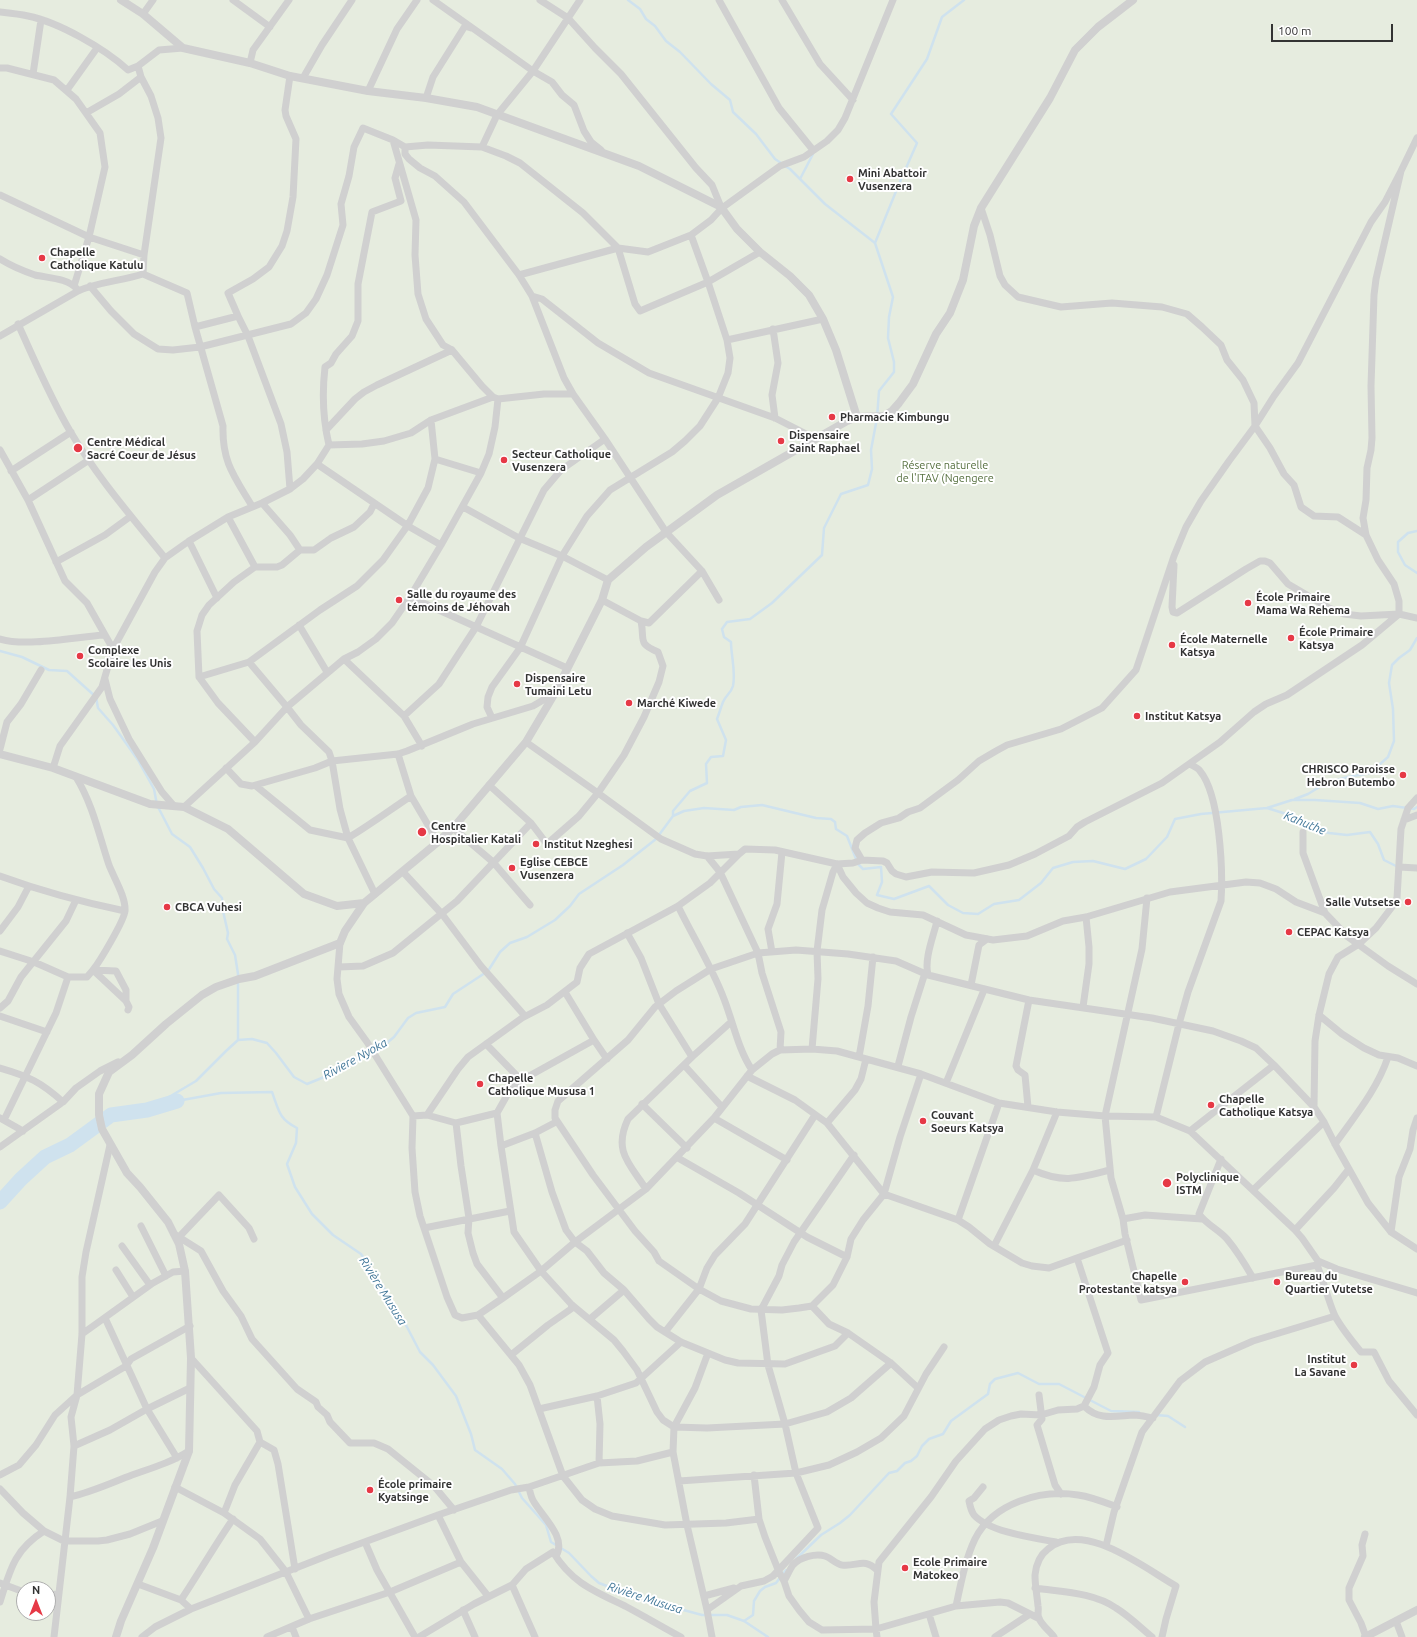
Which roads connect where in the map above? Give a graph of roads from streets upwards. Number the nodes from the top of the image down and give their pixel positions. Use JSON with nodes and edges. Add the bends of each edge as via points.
{"nodes":[{"id":1,"x":121,"y":0,"type":"edge"},
{"id":2,"x":153,"y":0,"type":"edge"},
{"id":3,"x":233,"y":0,"type":"edge"},
{"id":4,"x":289,"y":0,"type":"edge"},
{"id":5,"x":352,"y":0,"type":"edge"},
{"id":6,"x":417,"y":0,"type":"edge"},
{"id":7,"x":433,"y":0,"type":"edge"},
{"id":8,"x":540,"y":0,"type":"edge"},
{"id":9,"x":580,"y":0,"type":"edge"},
{"id":10,"x":719,"y":0,"type":"edge"},
{"id":11,"x":782,"y":0,"type":"edge"},
{"id":12,"x":894,"y":0,"type":"edge"},
{"id":13,"x":1133,"y":0,"type":"edge"},
{"id":14,"x":0,"y":12,"type":"edge"},
{"id":15,"x":143,"y":14,"type":"junction"},
{"id":16,"x":568,"y":18,"type":"junction"},
{"id":17,"x":41,"y":20,"type":"junction"},
{"id":18,"x":270,"y":27,"type":"junction"},
{"id":19,"x":475,"y":29,"type":"junction"},
{"id":20,"x":96,"y":48,"type":"junction"},
{"id":21,"x":183,"y":48,"type":"junction"},
{"id":22,"x":250,"y":63,"type":"junction"},
{"id":23,"x":138,"y":66,"type":"junction"},
{"id":24,"x":0,"y":68,"type":"edge"},
{"id":25,"x":533,"y":71,"type":"junction"},
{"id":26,"x":33,"y":74,"type":"junction"},
{"id":27,"x":290,"y":76,"type":"junction"},
{"id":28,"x":141,"y":78,"type":"junction"},
{"id":29,"x":303,"y":78,"type":"junction"},
{"id":30,"x":67,"y":90,"type":"junction"},
{"id":31,"x":368,"y":91,"type":"junction"},
{"id":32,"x":426,"y":98,"type":"junction"},
{"id":33,"x":853,"y":100,"type":"junction"},
{"id":34,"x":86,"y":113,"type":"junction"},
{"id":35,"x":497,"y":115,"type":"junction"},
{"id":36,"x":1417,"y":138,"type":"edge"},
{"id":37,"x":393,"y":140,"type":"junction"},
{"id":38,"x":405,"y":147,"type":"junction"},
{"id":39,"x":482,"y":147,"type":"junction"},
{"id":40,"x":813,"y":150,"type":"junction"},
{"id":41,"x":605,"y":152,"type":"junction"},
{"id":42,"x":399,"y":164,"type":"junction"},
{"id":43,"x":1401,"y":170,"type":"junction"},
{"id":44,"x":0,"y":195,"type":"edge"},
{"id":45,"x":722,"y":208,"type":"junction"},
{"id":46,"x":981,"y":208,"type":"junction"},
{"id":47,"x":691,"y":235,"type":"junction"},
{"id":48,"x":89,"y":237,"type":"junction"},
{"id":49,"x":618,"y":248,"type":"junction"},
{"id":50,"x":760,"y":252,"type":"junction"},
{"id":51,"x":144,"y":255,"type":"junction"},
{"id":52,"x":0,"y":259,"type":"edge"},
{"id":53,"x":143,"y":274,"type":"junction"},
{"id":54,"x":519,"y":275,"type":"junction"},
{"id":55,"x":708,"y":282,"type":"junction"},
{"id":56,"x":90,"y":286,"type":"junction"},
{"id":57,"x":76,"y":288,"type":"junction"},
{"id":58,"x":532,"y":296,"type":"junction"},
{"id":59,"x":238,"y":316,"type":"junction"},
{"id":60,"x":823,"y":319,"type":"junction"},
{"id":61,"x":18,"y":324,"type":"junction"},
{"id":62,"x":195,"y":327,"type":"junction"},
{"id":63,"x":773,"y":329,"type":"junction"},
{"id":64,"x":0,"y":336,"type":"edge"},
{"id":65,"x":248,"y":336,"type":"junction"},
{"id":66,"x":727,"y":340,"type":"junction"},
{"id":67,"x":200,"y":348,"type":"junction"},
{"id":68,"x":452,"y":350,"type":"junction"},
{"id":69,"x":573,"y":394,"type":"junction"},
{"id":70,"x":496,"y":398,"type":"junction"},
{"id":71,"x":718,"y":398,"type":"junction"},
{"id":72,"x":857,"y":417,"type":"junction"},
{"id":73,"x":774,"y":418,"type":"junction"},
{"id":74,"x":431,"y":420,"type":"junction"},
{"id":75,"x":1255,"y":426,"type":"junction"},
{"id":76,"x":326,"y":430,"type":"junction"},
{"id":77,"x":71,"y":432,"type":"junction"},
{"id":78,"x":605,"y":439,"type":"junction"},
{"id":79,"x":816,"y":439,"type":"junction"},
{"id":80,"x":329,"y":445,"type":"junction"},
{"id":81,"x":0,"y":450,"type":"edge"},
{"id":82,"x":435,"y":459,"type":"junction"},
{"id":83,"x":88,"y":460,"type":"junction"},
{"id":84,"x":317,"y":464,"type":"junction"},
{"id":85,"x":11,"y":471,"type":"junction"},
{"id":86,"x":481,"y":473,"type":"junction"},
{"id":87,"x":630,"y":479,"type":"junction"},
{"id":88,"x":290,"y":489,"type":"junction"},
{"id":89,"x":28,"y":500,"type":"junction"},
{"id":90,"x":262,"y":503,"type":"junction"},
{"id":91,"x":374,"y":504,"type":"junction"},
{"id":92,"x":252,"y":506,"type":"junction"},
{"id":93,"x":463,"y":507,"type":"junction"},
{"id":94,"x":131,"y":516,"type":"junction"},
{"id":95,"x":228,"y":517,"type":"junction"},
{"id":96,"x":408,"y":526,"type":"junction"},
{"id":97,"x":666,"y":532,"type":"junction"},
{"id":98,"x":1366,"y":535,"type":"junction"},
{"id":99,"x":519,"y":538,"type":"junction"},
{"id":100,"x":189,"y":541,"type":"junction"},
{"id":101,"x":441,"y":545,"type":"junction"},
{"id":102,"x":300,"y":550,"type":"junction"},
{"id":103,"x":562,"y":556,"type":"junction"},
{"id":104,"x":1174,"y":556,"type":"junction"},
{"id":105,"x":165,"y":558,"type":"junction"},
{"id":106,"x":56,"y":562,"type":"junction"},
{"id":107,"x":255,"y":567,"type":"junction"},
{"id":108,"x":702,"y":571,"type":"junction"},
{"id":109,"x":608,"y":580,"type":"junction"},
{"id":110,"x":410,"y":597,"type":"junction"},
{"id":111,"x":217,"y":598,"type":"junction"},
{"id":112,"x":602,"y":600,"type":"junction"},
{"id":113,"x":719,"y":600,"type":"dead end"},
{"id":114,"x":1399,"y":614,"type":"junction"},
{"id":115,"x":1417,"y":618,"type":"edge"},
{"id":116,"x":641,"y":621,"type":"junction"},
{"id":117,"x":299,"y":625,"type":"junction"},
{"id":118,"x":476,"y":627,"type":"junction"},
{"id":119,"x":104,"y":635,"type":"junction"},
{"id":120,"x":0,"y":638,"type":"edge"},
{"id":121,"x":520,"y":648,"type":"junction"},
{"id":122,"x":113,"y":649,"type":"junction"},
{"id":123,"x":344,"y":659,"type":"junction"},
{"id":124,"x":249,"y":662,"type":"junction"},
{"id":125,"x":567,"y":668,"type":"junction"},
{"id":126,"x":41,"y":670,"type":"dead end"},
{"id":127,"x":327,"y":672,"type":"junction"},
{"id":128,"x":199,"y":677,"type":"junction"},
{"id":129,"x":105,"y":679,"type":"junction"},
{"id":130,"x":555,"y":693,"type":"junction"},
{"id":131,"x":287,"y":707,"type":"junction"},
{"id":132,"x":404,"y":716,"type":"junction"},
{"id":133,"x":492,"y":718,"type":"junction"},
{"id":134,"x":255,"y":742,"type":"junction"},
{"id":135,"x":526,"y":742,"type":"junction"},
{"id":136,"x":422,"y":746,"type":"junction"},
{"id":137,"x":0,"y":749,"type":"edge"},
{"id":138,"x":0,"y":754,"type":"edge"},
{"id":139,"x":398,"y":754,"type":"junction"},
{"id":140,"x":332,"y":761,"type":"junction"},
{"id":141,"x":1190,"y":764,"type":"junction"},
{"id":142,"x":53,"y":768,"type":"junction"},
{"id":143,"x":226,"y":768,"type":"junction"},
{"id":144,"x":76,"y":777,"type":"junction"},
{"id":145,"x":489,"y":785,"type":"junction"},
{"id":146,"x":256,"y":786,"type":"junction"},
{"id":147,"x":598,"y":792,"type":"junction"},
{"id":148,"x":412,"y":796,"type":"junction"},
{"id":149,"x":1416,"y":799,"type":"edge"},
{"id":150,"x":174,"y":806,"type":"junction"},
{"id":151,"x":184,"y":807,"type":"junction"},
{"id":152,"x":1417,"y":815,"type":"edge"},
{"id":153,"x":1404,"y":820,"type":"junction"},
{"id":154,"x":531,"y":823,"type":"junction"},
{"id":155,"x":453,"y":828,"type":"junction"},
{"id":156,"x":1304,"y":832,"type":"dead end"},
{"id":157,"x":348,"y":838,"type":"junction"},
{"id":158,"x":438,"y":842,"type":"junction"},
{"id":159,"x":782,"y":852,"type":"junction"},
{"id":160,"x":739,"y":854,"type":"junction"},
{"id":161,"x":707,"y":856,"type":"junction"},
{"id":162,"x":858,"y":861,"type":"junction"},
{"id":163,"x":493,"y":862,"type":"junction"},
{"id":164,"x":837,"y":864,"type":"junction"},
{"id":165,"x":1399,"y":867,"type":"junction"},
{"id":166,"x":1417,"y":868,"type":"edge"},
{"id":167,"x":402,"y":872,"type":"junction"},
{"id":168,"x":720,"y":872,"type":"junction"},
{"id":169,"x":0,"y":876,"type":"edge"},
{"id":170,"x":1222,"y":885,"type":"junction"},
{"id":171,"x":29,"y":886,"type":"junction"},
{"id":172,"x":375,"y":894,"type":"junction"},
{"id":173,"x":1147,"y":898,"type":"junction"},
{"id":174,"x":76,"y":900,"type":"junction"},
{"id":175,"x":364,"y":903,"type":"junction"},
{"id":176,"x":530,"y":905,"type":"dead end"},
{"id":177,"x":678,"y":906,"type":"junction"},
{"id":178,"x":125,"y":911,"type":"junction"},
{"id":179,"x":1325,"y":913,"type":"junction"},
{"id":180,"x":442,"y":914,"type":"junction"},
{"id":181,"x":1086,"y":917,"type":"junction"},
{"id":182,"x":937,"y":921,"type":"junction"},
{"id":183,"x":0,"y":932,"type":"edge"},
{"id":184,"x":627,"y":933,"type":"junction"},
{"id":185,"x":987,"y":939,"type":"junction"},
{"id":186,"x":340,"y":943,"type":"junction"},
{"id":187,"x":1359,"y":944,"type":"junction"},
{"id":188,"x":0,"y":951,"type":"edge"},
{"id":189,"x":817,"y":951,"type":"junction"},
{"id":190,"x":772,"y":952,"type":"junction"},
{"id":191,"x":758,"y":953,"type":"junction"},
{"id":192,"x":873,"y":957,"type":"junction"},
{"id":193,"x":34,"y":962,"type":"junction"},
{"id":194,"x":338,"y":967,"type":"junction"},
{"id":195,"x":711,"y":969,"type":"junction"},
{"id":196,"x":93,"y":970,"type":"junction"},
{"id":197,"x":927,"y":974,"type":"junction"},
{"id":198,"x":68,"y":977,"type":"junction"},
{"id":199,"x":1417,"y":984,"type":"edge"},
{"id":200,"x":971,"y":985,"type":"junction"},
{"id":201,"x":984,"y":990,"type":"junction"},
{"id":202,"x":565,"y":992,"type":"junction"},
{"id":203,"x":1029,"y":1000,"type":"junction"},
{"id":204,"x":126,"y":1001,"type":"junction"},
{"id":205,"x":659,"y":1004,"type":"junction"},
{"id":206,"x":1083,"y":1007,"type":"junction"},
{"id":207,"x":0,"y":1008,"type":"edge"},
{"id":208,"x":128,"y":1010,"type":"dead end"},
{"id":209,"x":1127,"y":1014,"type":"junction"},
{"id":210,"x":1319,"y":1015,"type":"junction"},
{"id":211,"x":0,"y":1016,"type":"edge"},
{"id":212,"x":525,"y":1016,"type":"junction"},
{"id":213,"x":731,"y":1022,"type":"junction"},
{"id":214,"x":1179,"y":1024,"type":"junction"},
{"id":215,"x":46,"y":1032,"type":"junction"},
{"id":216,"x":594,"y":1040,"type":"junction"},
{"id":217,"x":486,"y":1044,"type":"junction"},
{"id":218,"x":812,"y":1049,"type":"junction"},
{"id":219,"x":780,"y":1050,"type":"junction"},
{"id":220,"x":692,"y":1057,"type":"junction"},
{"id":221,"x":1388,"y":1057,"type":"junction"},
{"id":222,"x":863,"y":1058,"type":"junction"},
{"id":223,"x":607,"y":1059,"type":"junction"},
{"id":224,"x":124,"y":1060,"type":"junction"},
{"id":225,"x":684,"y":1065,"type":"junction"},
{"id":226,"x":1274,"y":1065,"type":"junction"},
{"id":227,"x":898,"y":1066,"type":"junction"},
{"id":228,"x":1417,"y":1066,"type":"edge"},
{"id":229,"x":0,"y":1068,"type":"edge"},
{"id":230,"x":752,"y":1070,"type":"junction"},
{"id":231,"x":922,"y":1074,"type":"junction"},
{"id":232,"x":26,"y":1076,"type":"junction"},
{"id":233,"x":747,"y":1076,"type":"junction"},
{"id":234,"x":521,"y":1080,"type":"junction"},
{"id":235,"x":946,"y":1083,"type":"junction"},
{"id":236,"x":63,"y":1102,"type":"junction"},
{"id":237,"x":999,"y":1103,"type":"junction"},
{"id":238,"x":642,"y":1104,"type":"junction"},
{"id":239,"x":722,"y":1107,"type":"junction"},
{"id":240,"x":1314,"y":1107,"type":"junction"},
{"id":241,"x":1028,"y":1108,"type":"junction"},
{"id":242,"x":1057,"y":1112,"type":"junction"},
{"id":243,"x":497,"y":1113,"type":"junction"},
{"id":244,"x":427,"y":1115,"type":"junction"},
{"id":245,"x":815,"y":1115,"type":"junction"},
{"id":246,"x":413,"y":1116,"type":"junction"},
{"id":247,"x":1105,"y":1116,"type":"junction"},
{"id":248,"x":1156,"y":1117,"type":"junction"},
{"id":249,"x":714,"y":1118,"type":"junction"},
{"id":250,"x":1417,"y":1118,"type":"edge"},
{"id":251,"x":2,"y":1119,"type":"edge"},
{"id":252,"x":556,"y":1122,"type":"junction"},
{"id":253,"x":1324,"y":1122,"type":"junction"},
{"id":254,"x":456,"y":1123,"type":"junction"},
{"id":255,"x":827,"y":1123,"type":"junction"},
{"id":256,"x":23,"y":1131,"type":"junction"},
{"id":257,"x":1190,"y":1131,"type":"junction"},
{"id":258,"x":535,"y":1133,"type":"junction"},
{"id":259,"x":1335,"y":1144,"type":"junction"},
{"id":260,"x":110,"y":1145,"type":"junction"},
{"id":261,"x":0,"y":1146,"type":"edge"},
{"id":262,"x":500,"y":1146,"type":"junction"},
{"id":263,"x":687,"y":1148,"type":"junction"},
{"id":264,"x":854,"y":1155,"type":"junction"},
{"id":265,"x":678,"y":1158,"type":"junction"},
{"id":266,"x":1221,"y":1159,"type":"junction"},
{"id":267,"x":787,"y":1160,"type":"junction"},
{"id":268,"x":1349,"y":1169,"type":"junction"},
{"id":269,"x":1033,"y":1170,"type":"junction"},
{"id":270,"x":1110,"y":1170,"type":"junction"},
{"id":271,"x":646,"y":1189,"type":"junction"},
{"id":272,"x":1253,"y":1190,"type":"junction"},
{"id":273,"x":884,"y":1194,"type":"junction"},
{"id":274,"x":757,"y":1205,"type":"junction"},
{"id":275,"x":618,"y":1209,"type":"junction"},
{"id":276,"x":510,"y":1211,"type":"junction"},
{"id":277,"x":469,"y":1218,"type":"junction"},
{"id":278,"x":1123,"y":1219,"type":"junction"},
{"id":279,"x":1202,"y":1219,"type":"junction"},
{"id":280,"x":958,"y":1220,"type":"junction"},
{"id":281,"x":141,"y":1226,"type":"dead end"},
{"id":282,"x":424,"y":1228,"type":"junction"},
{"id":283,"x":1295,"y":1230,"type":"junction"},
{"id":284,"x":800,"y":1232,"type":"junction"},
{"id":285,"x":1391,"y":1232,"type":"junction"},
{"id":286,"x":176,"y":1236,"type":"junction"},
{"id":287,"x":254,"y":1238,"type":"dead end"},
{"id":288,"x":1127,"y":1240,"type":"junction"},
{"id":289,"x":575,"y":1242,"type":"junction"},
{"id":290,"x":122,"y":1246,"type":"dead end"},
{"id":291,"x":994,"y":1246,"type":"junction"},
{"id":292,"x":1417,"y":1250,"type":"edge"},
{"id":293,"x":847,"y":1257,"type":"junction"},
{"id":294,"x":1078,"y":1258,"type":"junction"},
{"id":295,"x":1318,"y":1263,"type":"junction"},
{"id":296,"x":116,"y":1270,"type":"dead end"},
{"id":297,"x":185,"y":1270,"type":"junction"},
{"id":298,"x":541,"y":1270,"type":"junction"},
{"id":299,"x":166,"y":1276,"type":"junction"},
{"id":300,"x":1254,"y":1278,"type":"junction"},
{"id":301,"x":150,"y":1285,"type":"junction"},
{"id":302,"x":699,"y":1289,"type":"junction"},
{"id":303,"x":624,"y":1290,"type":"junction"},
{"id":304,"x":1417,"y":1293,"type":"edge"},
{"id":305,"x":133,"y":1296,"type":"junction"},
{"id":306,"x":503,"y":1298,"type":"junction"},
{"id":307,"x":572,"y":1305,"type":"junction"},
{"id":308,"x":812,"y":1306,"type":"junction"},
{"id":309,"x":761,"y":1310,"type":"junction"},
{"id":310,"x":478,"y":1315,"type":"junction"},
{"id":311,"x":1335,"y":1316,"type":"junction"},
{"id":312,"x":105,"y":1318,"type":"junction"},
{"id":313,"x":590,"y":1319,"type":"junction"},
{"id":314,"x":190,"y":1326,"type":"junction"},
{"id":315,"x":665,"y":1332,"type":"junction"},
{"id":316,"x":848,"y":1333,"type":"junction"},
{"id":317,"x":82,"y":1334,"type":"junction"},
{"id":318,"x":681,"y":1342,"type":"junction"},
{"id":319,"x":944,"y":1347,"type":"dead end"},
{"id":320,"x":708,"y":1353,"type":"junction"},
{"id":321,"x":511,"y":1355,"type":"junction"},
{"id":322,"x":191,"y":1358,"type":"junction"},
{"id":323,"x":891,"y":1363,"type":"junction"},
{"id":324,"x":768,"y":1365,"type":"junction"},
{"id":325,"x":126,"y":1366,"type":"junction"},
{"id":326,"x":641,"y":1380,"type":"junction"},
{"id":327,"x":190,"y":1388,"type":"junction"},
{"id":328,"x":918,"y":1388,"type":"junction"},
{"id":329,"x":77,"y":1395,"type":"junction"},
{"id":330,"x":1039,"y":1395,"type":"dead end"},
{"id":331,"x":597,"y":1396,"type":"junction"},
{"id":332,"x":1084,"y":1406,"type":"junction"},
{"id":333,"x":147,"y":1409,"type":"junction"},
{"id":334,"x":539,"y":1409,"type":"junction"},
{"id":335,"x":1041,"y":1415,"type":"junction"},
{"id":336,"x":1417,"y":1415,"type":"edge"},
{"id":337,"x":1153,"y":1418,"type":"junction"},
{"id":338,"x":785,"y":1424,"type":"junction"},
{"id":339,"x":674,"y":1427,"type":"junction"},
{"id":340,"x":260,"y":1442,"type":"junction"},
{"id":341,"x":74,"y":1446,"type":"junction"},
{"id":342,"x":189,"y":1451,"type":"junction"},
{"id":343,"x":673,"y":1452,"type":"junction"},
{"id":344,"x":177,"y":1458,"type":"junction"},
{"id":345,"x":599,"y":1463,"type":"junction"},
{"id":346,"x":796,"y":1473,"type":"junction"},
{"id":347,"x":0,"y":1475,"type":"edge"},
{"id":348,"x":754,"y":1475,"type":"junction"},
{"id":349,"x":563,"y":1476,"type":"junction"},
{"id":350,"x":679,"y":1481,"type":"junction"},
{"id":351,"x":175,"y":1487,"type":"junction"},
{"id":352,"x":526,"y":1487,"type":"junction"},
{"id":353,"x":983,"y":1487,"type":"dead end"},
{"id":354,"x":0,"y":1489,"type":"edge"},
{"id":355,"x":1061,"y":1494,"type":"junction"},
{"id":356,"x":70,"y":1497,"type":"junction"},
{"id":357,"x":1116,"y":1507,"type":"junction"},
{"id":358,"x":454,"y":1510,"type":"junction"},
{"id":359,"x":224,"y":1513,"type":"junction"},
{"id":360,"x":438,"y":1516,"type":"junction"},
{"id":361,"x":234,"y":1519,"type":"junction"},
{"id":362,"x":759,"y":1519,"type":"junction"},
{"id":363,"x":162,"y":1521,"type":"junction"},
{"id":364,"x":986,"y":1523,"type":"junction"},
{"id":365,"x":687,"y":1525,"type":"junction"},
{"id":366,"x":44,"y":1531,"type":"junction"},
{"id":367,"x":1365,"y":1534,"type":"dead end"},
{"id":368,"x":64,"y":1541,"type":"junction"},
{"id":369,"x":365,"y":1542,"type":"junction"},
{"id":370,"x":1056,"y":1542,"type":"junction"},
{"id":371,"x":1106,"y":1546,"type":"junction"},
{"id":372,"x":558,"y":1551,"type":"junction"},
{"id":373,"x":461,"y":1562,"type":"junction"},
{"id":374,"x":295,"y":1569,"type":"junction"},
{"id":375,"x":877,"y":1570,"type":"junction"},
{"id":376,"x":286,"y":1572,"type":"junction"},
{"id":377,"x":779,"y":1572,"type":"junction"},
{"id":378,"x":784,"y":1582,"type":"junction"},
{"id":379,"x":3,"y":1584,"type":"edge"},
{"id":380,"x":138,"y":1584,"type":"junction"},
{"id":381,"x":512,"y":1585,"type":"junction"},
{"id":382,"x":741,"y":1586,"type":"junction"},
{"id":383,"x":1035,"y":1588,"type":"junction"},
{"id":384,"x":16,"y":1589,"type":"edge"},
{"id":385,"x":390,"y":1592,"type":"junction"},
{"id":386,"x":58,"y":1594,"type":"joint"},
{"id":387,"x":488,"y":1596,"type":"junction"},
{"id":388,"x":704,"y":1596,"type":"junction"},
{"id":389,"x":181,"y":1600,"type":"junction"},
{"id":390,"x":0,"y":1602,"type":"edge"},
{"id":391,"x":956,"y":1606,"type":"junction"},
{"id":392,"x":191,"y":1610,"type":"junction"},
{"id":393,"x":463,"y":1610,"type":"junction"},
{"id":394,"x":707,"y":1610,"type":"junction"},
{"id":395,"x":1417,"y":1610,"type":"edge"},
{"id":396,"x":929,"y":1614,"type":"junction"},
{"id":397,"x":1030,"y":1614,"type":"junction"},
{"id":398,"x":1038,"y":1618,"type":"junction"},
{"id":399,"x":309,"y":1620,"type":"junction"},
{"id":400,"x":1396,"y":1621,"type":"junction"},
{"id":401,"x":292,"y":1627,"type":"junction"},
{"id":402,"x":876,"y":1629,"type":"junction"},
{"id":403,"x":54,"y":1637,"type":"edge"},
{"id":404,"x":116,"y":1637,"type":"edge"},
{"id":405,"x":142,"y":1637,"type":"edge"},
{"id":406,"x":267,"y":1637,"type":"edge"},
{"id":407,"x":296,"y":1637,"type":"edge"},
{"id":408,"x":415,"y":1637,"type":"edge"},
{"id":409,"x":419,"y":1637,"type":"edge"},
{"id":410,"x":476,"y":1637,"type":"edge"},
{"id":411,"x":534,"y":1637,"type":"edge"},
{"id":412,"x":681,"y":1637,"type":"edge"},
{"id":413,"x":712,"y":1637,"type":"edge"},
{"id":414,"x":877,"y":1637,"type":"edge"},
{"id":415,"x":936,"y":1637,"type":"edge"},
{"id":416,"x":995,"y":1637,"type":"edge"},
{"id":417,"x":1054,"y":1637,"type":"edge"},
{"id":418,"x":1152,"y":1637,"type":"edge"},
{"id":419,"x":1162,"y":1637,"type":"edge"},
{"id":420,"x":1365,"y":1637,"type":"edge"},
{"id":421,"x":1402,"y":1637,"type":"edge"}],
"edges":[{"from":1,"to":15,"type":"street"},
{"from":2,"to":15,"type":"street"},
{"from":3,"to":18,"type":"street"},
{"from":4,"to":18,"type":"street"},
{"from":5,"to":29,"type":"street"},
{"from":6,"to":31,"type":"street","via":[[397,29]]},
{"from":7,"to":19,"type":"street"},
{"from":8,"to":16,"type":"street"},
{"from":9,"to":16,"type":"street"},
{"from":10,"to":40,"type":"street","via":[[779,108]]},
{"from":11,"to":33,"type":"street","via":[[820,64]]},
{"from":12,"to":33,"type":"street"},
{"from":13,"to":46,"type":"street","via":[[1098,27],[1074,50],[1050,98]]},
{"from":14,"to":17,"type":"street"},
{"from":15,"to":21,"type":"street"},
{"from":16,"to":25,"type":"street"},
{"from":16,"to":45,"type":"street","via":[[621,74],[712,185]]},
{"from":17,"to":20,"type":"street","via":[[77,36]]},
{"from":17,"to":26,"type":"street"},
{"from":18,"to":22,"type":"street","via":[[253,50]]},
{"from":19,"to":25,"type":"street"},
{"from":19,"to":32,"type":"street","via":[[465,26],[456,38],[433,77]]},
{"from":20,"to":23,"type":"street","via":[[115,58],[128,70]]},
{"from":20,"to":30,"type":"street"},
{"from":21,"to":22,"type":"street"},
{"from":21,"to":23,"type":"street","via":[[159,50]]},
{"from":22,"to":27,"type":"street"},
{"from":23,"to":28,"type":"street"},
{"from":24,"to":26,"type":"street"},
{"from":25,"to":35,"type":"street"},
{"from":25,"to":41,"type":"street","via":[[552,82],[574,105],[591,142]]},
{"from":26,"to":30,"type":"street","via":[[54,80]]},
{"from":27,"to":29,"type":"street"},
{"from":27,"to":59,"type":"street","via":[[285,110],[296,139],[293,197],[287,231],[282,246],[269,267],[228,293]]},
{"from":28,"to":34,"type":"street"},
{"from":28,"to":51,"type":"street","via":[[151,96],[161,138]]},
{"from":29,"to":31,"type":"street"},
{"from":30,"to":34,"type":"street"},
{"from":31,"to":32,"type":"street"},
{"from":32,"to":35,"type":"street","via":[[477,108]]},
{"from":33,"to":40,"type":"street","via":[[838,130]]},
{"from":34,"to":48,"type":"street","via":[[100,133],[105,167]]},
{"from":35,"to":39,"type":"street"},
{"from":35,"to":41,"type":"street"},
{"from":36,"to":43,"type":"street"},
{"from":37,"to":38,"type":"street"},
{"from":37,"to":42,"type":"street"},
{"from":37,"to":65,"type":"street","via":[[363,128],[354,147],[341,204],[343,224],[327,275],[306,313],[291,324]]},
{"from":38,"to":39,"type":"street"},
{"from":38,"to":54,"type":"street","via":[[409,159],[435,176],[464,202]]},
{"from":39,"to":49,"type":"street","via":[[520,163],[583,213]]},
{"from":40,"to":45,"type":"street","via":[[804,157],[780,166]]},
{"from":41,"to":45,"type":"street","via":[[639,166]]},
{"from":42,"to":68,"type":"street","via":[[416,220],[418,294],[431,328],[443,345]]},
{"from":42,"to":76,"type":"street","via":[[395,178],[401,201],[372,212],[358,284],[358,321],[352,336],[325,367],[322,387]]},
{"from":43,"to":75,"type":"street","via":[[1298,363]]},
{"from":43,"to":98,"type":"street","via":[[1380,258],[1374,296],[1371,450],[1363,518]]},
{"from":44,"to":48,"type":"street"},
{"from":45,"to":47,"type":"street"},
{"from":45,"to":50,"type":"street"},
{"from":46,"to":72,"type":"street","via":[[974,226],[963,280],[950,313],[936,334],[913,384],[892,411],[884,416]]},
{"from":46,"to":75,"type":"street","via":[[1000,276],[1005,285],[1018,297],[1061,307],[1112,303],[1155,306],[1187,314],[1218,340],[1227,360],[1243,380],[1254,403]]},
{"from":47,"to":49,"type":"street","via":[[648,252]]},
{"from":47,"to":55,"type":"street"},
{"from":48,"to":51,"type":"street"},
{"from":48,"to":57,"type":"street"},
{"from":49,"to":54,"type":"street"},
{"from":49,"to":55,"type":"street","via":[[635,304],[640,311]]},
{"from":50,"to":55,"type":"street"},
{"from":50,"to":60,"type":"street","via":[[809,294]]},
{"from":51,"to":53,"type":"street"},
{"from":52,"to":57,"type":"street","via":[[21,270],[56,279]]},
{"from":53,"to":56,"type":"street"},
{"from":53,"to":62,"type":"street","via":[[187,293]]},
{"from":54,"to":58,"type":"street"},
{"from":55,"to":66,"type":"street"},
{"from":56,"to":57,"type":"street"},
{"from":56,"to":67,"type":"street","via":[[134,334],[158,349]]},
{"from":57,"to":61,"type":"street"},
{"from":58,"to":69,"type":"street","via":[[564,378]]},
{"from":58,"to":71,"type":"street","via":[[542,299],[598,343],[625,360],[649,373]]},
{"from":59,"to":62,"type":"street"},
{"from":59,"to":65,"type":"street"},
{"from":60,"to":63,"type":"street"},
{"from":60,"to":72,"type":"street","via":[[836,350]]},
{"from":61,"to":64,"type":"street"},
{"from":61,"to":77,"type":"street","via":[[51,398]]},
{"from":62,"to":67,"type":"street"},
{"from":63,"to":66,"type":"street"},
{"from":63,"to":73,"type":"street","via":[[778,363],[772,395]]},
{"from":65,"to":67,"type":"street"},
{"from":65,"to":88,"type":"street","via":[[281,424],[287,452]]},
{"from":66,"to":71,"type":"street","via":[[730,358],[728,373]]},
{"from":67,"to":92,"type":"street","via":[[223,426],[227,461]]},
{"from":68,"to":70,"type":"street"},
{"from":68,"to":76,"type":"street","via":[[364,392]]},
{"from":69,"to":70,"type":"street"},
{"from":69,"to":78,"type":"street"},
{"from":70,"to":74,"type":"street"},
{"from":70,"to":86,"type":"street","via":[[495,427],[489,454]]},
{"from":71,"to":73,"type":"street"},
{"from":71,"to":87,"type":"street","via":[[700,426],[685,441]]},
{"from":72,"to":79,"type":"street"},
{"from":73,"to":79,"type":"street"},
{"from":74,"to":80,"type":"street","via":[[410,433],[384,441]]},
{"from":74,"to":82,"type":"street"},
{"from":75,"to":98,"type":"street","via":[[1284,474],[1294,485],[1301,507],[1314,516],[1338,517]]},
{"from":75,"to":104,"type":"street","via":[[1201,501],[1186,527]]},
{"from":76,"to":80,"type":"street"},
{"from":77,"to":83,"type":"street"},
{"from":77,"to":85,"type":"street"},
{"from":78,"to":87,"type":"street"},
{"from":78,"to":99,"type":"street","via":[[556,474],[544,490]]},
{"from":79,"to":97,"type":"street","via":[[717,495]]},
{"from":80,"to":84,"type":"street"},
{"from":81,"to":85,"type":"street"},
{"from":82,"to":86,"type":"street"},
{"from":82,"to":96,"type":"street","via":[[428,488]]},
{"from":83,"to":89,"type":"street"},
{"from":83,"to":94,"type":"street"},
{"from":84,"to":88,"type":"street"},
{"from":84,"to":91,"type":"street"},
{"from":85,"to":89,"type":"street"},
{"from":86,"to":93,"type":"street"},
{"from":87,"to":97,"type":"street"},
{"from":87,"to":103,"type":"street","via":[[610,490],[598,503]]},
{"from":88,"to":90,"type":"street"},
{"from":89,"to":106,"type":"street"},
{"from":90,"to":92,"type":"street"},
{"from":90,"to":102,"type":"street"},
{"from":91,"to":96,"type":"street"},
{"from":91,"to":102,"type":"street","via":[[370,512],[354,527],[330,538],[314,550]]},
{"from":92,"to":95,"type":"street"},
{"from":93,"to":99,"type":"street"},
{"from":93,"to":101,"type":"street"},
{"from":94,"to":105,"type":"street"},
{"from":94,"to":106,"type":"street","via":[[105,535]]},
{"from":95,"to":100,"type":"street"},
{"from":95,"to":107,"type":"street"},
{"from":96,"to":101,"type":"street"},
{"from":96,"to":117,"type":"street","via":[[383,560],[357,586]]},
{"from":97,"to":108,"type":"street"},
{"from":97,"to":109,"type":"street"},
{"from":98,"to":114,"type":"street","via":[[1394,584],[1399,601]]},
{"from":99,"to":103,"type":"street"},
{"from":99,"to":118,"type":"street"},
{"from":100,"to":105,"type":"street"},
{"from":100,"to":111,"type":"street"},
{"from":101,"to":110,"type":"street"},
{"from":102,"to":107,"type":"street","via":[[277,567]]},
{"from":103,"to":109,"type":"street"},
{"from":103,"to":121,"type":"street"},
{"from":104,"to":114,"type":"street","via":[[1172,607],[1177,613],[1246,569],[1265,561],[1270,563],[1288,584],[1344,614]]},
{"from":104,"to":162,"type":"street","via":[[1136,670],[1102,708],[1061,730],[1007,745],[979,761],[920,808],[900,818],[881,823],[865,833],[857,840],[855,848]]},
{"from":105,"to":122,"type":"street","via":[[154,572]]},
{"from":106,"to":119,"type":"street","via":[[65,580],[87,603]]},
{"from":107,"to":111,"type":"street"},
{"from":108,"to":113,"type":"street"},
{"from":108,"to":116,"type":"street","via":[[649,623]]},
{"from":109,"to":112,"type":"street"},
{"from":110,"to":118,"type":"street"},
{"from":110,"to":123,"type":"street","via":[[392,623],[376,639]]},
{"from":111,"to":128,"type":"street","via":[[202,615],[197,632]]},
{"from":112,"to":116,"type":"street"},
{"from":112,"to":125,"type":"street"},
{"from":114,"to":115,"type":"street"},
{"from":114,"to":141,"type":"street","via":[[1362,645],[1287,695],[1254,712]]},
{"from":116,"to":147,"type":"street","via":[[643,642],[646,647],[658,652],[663,666],[659,682],[624,755]]},
{"from":117,"to":124,"type":"street"},
{"from":117,"to":127,"type":"street"},
{"from":118,"to":121,"type":"street"},
{"from":118,"to":132,"type":"street","via":[[439,684]]},
{"from":119,"to":120,"type":"street","via":[[33,642]]},
{"from":119,"to":122,"type":"street"},
{"from":121,"to":125,"type":"street"},
{"from":121,"to":133,"type":"street","via":[[488,697],[487,707]]},
{"from":122,"to":129,"type":"street"},
{"from":123,"to":127,"type":"street"},
{"from":123,"to":132,"type":"street"},
{"from":124,"to":128,"type":"street"},
{"from":124,"to":131,"type":"street"},
{"from":125,"to":130,"type":"street"},
{"from":126,"to":137,"type":"street","via":[[21,704],[6,722]]},
{"from":127,"to":131,"type":"street"},
{"from":128,"to":134,"type":"street","via":[[218,703]]},
{"from":129,"to":142,"type":"street","via":[[95,699],[60,746]]},
{"from":129,"to":150,"type":"street","via":[[110,699],[130,739],[162,792]]},
{"from":130,"to":133,"type":"street","via":[[533,706]]},
{"from":130,"to":135,"type":"street"},
{"from":131,"to":134,"type":"street"},
{"from":131,"to":140,"type":"street","via":[[301,725],[329,752]]},
{"from":132,"to":136,"type":"street"},
{"from":133,"to":136,"type":"street"},
{"from":134,"to":143,"type":"street"},
{"from":135,"to":145,"type":"street"},
{"from":135,"to":147,"type":"street"},
{"from":136,"to":139,"type":"street"},
{"from":138,"to":142,"type":"street"},
{"from":139,"to":140,"type":"street"},
{"from":139,"to":148,"type":"street"},
{"from":140,"to":146,"type":"street"},
{"from":140,"to":157,"type":"street"},
{"from":141,"to":162,"type":"street","via":[[1162,784],[1085,822],[1069,836],[1003,867],[974,873],[932,872],[906,877],[896,874],[883,861]]},
{"from":141,"to":170,"type":"street","via":[[1200,771],[1212,798],[1220,841]]},
{"from":142,"to":144,"type":"street"},
{"from":143,"to":146,"type":"street","via":[[241,784]]},
{"from":143,"to":151,"type":"street"},
{"from":144,"to":150,"type":"street","via":[[150,804]]},
{"from":144,"to":178,"type":"street","via":[[87,795]]},
{"from":145,"to":154,"type":"street"},
{"from":145,"to":155,"type":"street"},
{"from":146,"to":157,"type":"street","via":[[310,830]]},
{"from":147,"to":154,"type":"street","via":[[579,816],[547,844]]},
{"from":147,"to":161,"type":"street","via":[[661,839],[695,854]]},
{"from":148,"to":157,"type":"street","via":[[370,826]]},
{"from":148,"to":158,"type":"street"},
{"from":149,"to":153,"type":"street","via":[[1408,808]]},
{"from":150,"to":151,"type":"street"},
{"from":151,"to":175,"type":"street","via":[[228,829],[304,894],[337,906]]},
{"from":152,"to":153,"type":"street"},
{"from":153,"to":165,"type":"street","via":[[1401,829]]},
{"from":154,"to":163,"type":"street"},
{"from":155,"to":158,"type":"street"},
{"from":155,"to":163,"type":"street"},
{"from":156,"to":179,"type":"street","via":[[1304,853]]},
{"from":157,"to":172,"type":"street"},
{"from":158,"to":167,"type":"street"},
{"from":159,"to":160,"type":"street","via":[[746,849]]},
{"from":159,"to":164,"type":"street"},
{"from":159,"to":190,"type":"street","via":[[777,904],[768,928]]},
{"from":160,"to":161,"type":"street"},
{"from":160,"to":168,"type":"street"},
{"from":161,"to":168,"type":"street"},
{"from":162,"to":164,"type":"street"},
{"from":163,"to":176,"type":"street"},
{"from":163,"to":180,"type":"street"},
{"from":164,"to":182,"type":"street","via":[[843,877],[867,903],[890,912],[923,915]]},
{"from":164,"to":189,"type":"street","via":[[832,872],[822,910]]},
{"from":165,"to":166,"type":"street"},
{"from":165,"to":187,"type":"street","via":[[1397,898],[1376,928]]},
{"from":167,"to":172,"type":"street"},
{"from":167,"to":180,"type":"street"},
{"from":168,"to":177,"type":"street","via":[[710,883]]},
{"from":168,"to":191,"type":"street"},
{"from":169,"to":171,"type":"street"},
{"from":170,"to":173,"type":"street"},
{"from":170,"to":179,"type":"street","via":[[1260,883],[1276,889],[1296,902]]},
{"from":170,"to":214,"type":"street","via":[[1217,916]]},
{"from":171,"to":174,"type":"street"},
{"from":171,"to":183,"type":"street"},
{"from":172,"to":175,"type":"street"},
{"from":173,"to":181,"type":"street"},
{"from":173,"to":209,"type":"street","via":[[1142,949]]},
{"from":174,"to":178,"type":"street"},
{"from":174,"to":193,"type":"street","via":[[66,921]]},
{"from":175,"to":186,"type":"street"},
{"from":177,"to":184,"type":"street"},
{"from":177,"to":195,"type":"street"},
{"from":178,"to":196,"type":"street"},
{"from":179,"to":187,"type":"street"},
{"from":180,"to":194,"type":"street","via":[[388,955],[363,966]]},
{"from":180,"to":212,"type":"street","via":[[481,966]]},
{"from":181,"to":185,"type":"street","via":[[1063,921],[1027,936]]},
{"from":181,"to":206,"type":"street","via":[[1089,964]]},
{"from":182,"to":185,"type":"street","via":[[966,935]]},
{"from":182,"to":197,"type":"street","via":[[926,962]]},
{"from":184,"to":202,"type":"street","via":[[588,954],[580,968],[577,982]]},
{"from":184,"to":205,"type":"street","via":[[641,958]]},
{"from":185,"to":200,"type":"street","via":[[980,945]]},
{"from":186,"to":194,"type":"street"},
{"from":186,"to":224,"type":"street","via":[[255,976],[216,987],[202,995]]},
{"from":187,"to":199,"type":"street"},
{"from":187,"to":210,"type":"street","via":[[1338,957],[1329,974]]},
{"from":188,"to":193,"type":"street"},
{"from":189,"to":190,"type":"street"},
{"from":189,"to":192,"type":"street"},
{"from":189,"to":218,"type":"street","via":[[818,979]]},
{"from":190,"to":191,"type":"street"},
{"from":191,"to":195,"type":"street"},
{"from":191,"to":219,"type":"street","via":[[781,1032]]},
{"from":192,"to":197,"type":"street","via":[[896,961]]},
{"from":192,"to":222,"type":"street"},
{"from":193,"to":198,"type":"street"},
{"from":193,"to":207,"type":"street","via":[[21,977],[8,1001]]},
{"from":194,"to":246,"type":"street","via":[[338,990],[349,1017],[376,1055]]},
{"from":195,"to":205,"type":"street"},
{"from":195,"to":213,"type":"street"},
{"from":196,"to":198,"type":"street","via":[[87,977]]},
{"from":196,"to":204,"type":"street"},
{"from":196,"to":204,"type":"street","via":[[116,972],[126,990]]},
{"from":197,"to":200,"type":"street"},
{"from":197,"to":227,"type":"street","via":[[911,1017]]},
{"from":198,"to":215,"type":"street","via":[[56,1013]]},
{"from":200,"to":201,"type":"street"},
{"from":201,"to":203,"type":"street"},
{"from":201,"to":235,"type":"street"},
{"from":202,"to":212,"type":"street"},
{"from":202,"to":216,"type":"street"},
{"from":203,"to":206,"type":"street"},
{"from":203,"to":241,"type":"street","via":[[1016,1066],[1025,1075]]},
{"from":204,"to":208,"type":"street"},
{"from":205,"to":220,"type":"street"},
{"from":205,"to":223,"type":"street","via":[[628,1040]]},
{"from":206,"to":209,"type":"street"},
{"from":209,"to":214,"type":"street"},
{"from":209,"to":247,"type":"street"},
{"from":210,"to":221,"type":"street","via":[[1364,1048]]},
{"from":210,"to":240,"type":"street","via":[[1315,1041]]},
{"from":211,"to":215,"type":"street"},
{"from":212,"to":217,"type":"street"},
{"from":213,"to":220,"type":"street"},
{"from":213,"to":230,"type":"street"},
{"from":214,"to":226,"type":"street","via":[[1213,1031],[1241,1041],[1256,1048]]},
{"from":214,"to":248,"type":"street"},
{"from":215,"to":232,"type":"street"},
{"from":216,"to":223,"type":"street"},
{"from":216,"to":234,"type":"street"},
{"from":217,"to":234,"type":"street"},
{"from":217,"to":244,"type":"street","via":[[468,1057],[458,1069]]},
{"from":218,"to":219,"type":"street"},
{"from":218,"to":222,"type":"street","via":[[837,1051]]},
{"from":219,"to":230,"type":"street"},
{"from":220,"to":225,"type":"street"},
{"from":221,"to":228,"type":"street"},
{"from":221,"to":259,"type":"street","via":[[1371,1093]]},
{"from":222,"to":227,"type":"street"},
{"from":222,"to":255,"type":"street","via":[[861,1079],[855,1090]]},
{"from":223,"to":252,"type":"street","via":[[558,1101],[555,1110]]},
{"from":224,"to":236,"type":"street","via":[[76,1088]]},
{"from":224,"to":260,"type":"street","via":[[109,1072],[99,1101],[99,1120]]},
{"from":225,"to":238,"type":"street"},
{"from":225,"to":239,"type":"street"},
{"from":226,"to":240,"type":"street"},
{"from":226,"to":257,"type":"street"},
{"from":227,"to":231,"type":"street"},
{"from":229,"to":232,"type":"street"},
{"from":230,"to":233,"type":"street"},
{"from":231,"to":235,"type":"street"},
{"from":231,"to":273,"type":"street"},
{"from":232,"to":236,"type":"street","via":[[49,1089]]},
{"from":232,"to":251,"type":"street"},
{"from":233,"to":239,"type":"street"},
{"from":233,"to":245,"type":"street","via":[[795,1100]]},
{"from":234,"to":243,"type":"street","via":[[510,1090]]},
{"from":235,"to":237,"type":"street"},
{"from":236,"to":256,"type":"street"},
{"from":237,"to":241,"type":"street"},
{"from":237,"to":280,"type":"street"},
{"from":238,"to":263,"type":"street"},
{"from":238,"to":271,"type":"street","via":[[622,1130],[621,1148]]},
{"from":239,"to":249,"type":"street"},
{"from":240,"to":253,"type":"street"},
{"from":241,"to":242,"type":"street"},
{"from":242,"to":247,"type":"street"},
{"from":242,"to":269,"type":"street"},
{"from":243,"to":254,"type":"street"},
{"from":243,"to":262,"type":"street"},
{"from":244,"to":246,"type":"street"},
{"from":244,"to":254,"type":"street"},
{"from":245,"to":255,"type":"street"},
{"from":245,"to":267,"type":"street"},
{"from":246,"to":282,"type":"street","via":[[415,1192]]},
{"from":247,"to":248,"type":"street"},
{"from":247,"to":270,"type":"street"},
{"from":248,"to":257,"type":"street"},
{"from":249,"to":263,"type":"street"},
{"from":249,"to":267,"type":"street"},
{"from":250,"to":285,"type":"street","via":[[1400,1177]]},
{"from":251,"to":256,"type":"street"},
{"from":252,"to":258,"type":"street"},
{"from":252,"to":275,"type":"street"},
{"from":253,"to":259,"type":"street"},
{"from":253,"to":272,"type":"street"},
{"from":254,"to":277,"type":"street"},
{"from":255,"to":264,"type":"street"},
{"from":256,"to":261,"type":"street"},
{"from":257,"to":266,"type":"street"},
{"from":258,"to":262,"type":"street"},
{"from":258,"to":289,"type":"street","via":[[552,1192],[566,1230]]},
{"from":259,"to":268,"type":"street"},
{"from":260,"to":286,"type":"street","via":[[127,1173],[168,1222]]},
{"from":260,"to":317,"type":"street","via":[[82,1277]]},
{"from":262,"to":276,"type":"street"},
{"from":263,"to":265,"type":"street"},
{"from":264,"to":273,"type":"street"},
{"from":264,"to":284,"type":"street"},
{"from":265,"to":271,"type":"street"},
{"from":265,"to":274,"type":"street"},
{"from":266,"to":272,"type":"street"},
{"from":266,"to":279,"type":"street","via":[[1199,1214]]},
{"from":267,"to":274,"type":"street"},
{"from":268,"to":283,"type":"street"},
{"from":268,"to":285,"type":"street","via":[[1368,1203]]},
{"from":269,"to":270,"type":"street","via":[[1047,1176],[1071,1179]]},
{"from":269,"to":291,"type":"street"},
{"from":270,"to":278,"type":"street"},
{"from":271,"to":275,"type":"street"},
{"from":272,"to":283,"type":"street"},
{"from":273,"to":280,"type":"street"},
{"from":273,"to":293,"type":"street","via":[[851,1239]]},
{"from":274,"to":284,"type":"street"},
{"from":274,"to":302,"type":"street","via":[[745,1224],[715,1255]]},
{"from":275,"to":289,"type":"street"},
{"from":275,"to":302,"type":"street","via":[[659,1261]]},
{"from":276,"to":277,"type":"street"},
{"from":276,"to":298,"type":"street","via":[[514,1232]]},
{"from":277,"to":282,"type":"street"},
{"from":277,"to":306,"type":"street","via":[[468,1233],[477,1264]]},
{"from":278,"to":279,"type":"street","via":[[1145,1215]]},
{"from":278,"to":288,"type":"street"},
{"from":279,"to":300,"type":"street","via":[[1226,1238]]},
{"from":280,"to":291,"type":"street"},
{"from":281,"to":299,"type":"street"},
{"from":282,"to":310,"type":"street","via":[[455,1315],[462,1318]]},
{"from":283,"to":295,"type":"street"},
{"from":284,"to":293,"type":"street"},
{"from":284,"to":309,"type":"street"},
{"from":285,"to":292,"type":"street"},
{"from":286,"to":287,"type":"street","via":[[219,1195],[249,1228]]},
{"from":286,"to":297,"type":"street"},
{"from":286,"to":358,"type":"street","via":[[201,1251],[223,1291],[241,1316],[252,1339],[297,1389],[316,1402],[350,1443],[374,1443],[388,1449],[434,1486]]},
{"from":288,"to":294,"type":"street"},
{"from":288,"to":300,"type":"street","via":[[1142,1300]]},
{"from":289,"to":298,"type":"street"},
{"from":289,"to":303,"type":"street"},
{"from":290,"to":301,"type":"street"},
{"from":291,"to":294,"type":"street","via":[[1022,1263],[1032,1266],[1049,1268]]},
{"from":293,"to":308,"type":"street","via":[[833,1285]]},
{"from":294,"to":332,"type":"street","via":[[1108,1353],[1100,1365],[1094,1387]]},
{"from":295,"to":300,"type":"street"},
{"from":295,"to":304,"type":"street"},
{"from":295,"to":311,"type":"street"},
{"from":296,"to":305,"type":"street"},
{"from":297,"to":299,"type":"street"},
{"from":297,"to":314,"type":"street"},
{"from":298,"to":306,"type":"street"},
{"from":298,"to":307,"type":"street"},
{"from":299,"to":301,"type":"street"},
{"from":301,"to":305,"type":"street"},
{"from":302,"to":309,"type":"street","via":[[721,1301]]},
{"from":302,"to":315,"type":"street"},
{"from":303,"to":313,"type":"street"},
{"from":303,"to":315,"type":"street","via":[[649,1319]]},
{"from":305,"to":312,"type":"street"},
{"from":306,"to":310,"type":"street"},
{"from":307,"to":313,"type":"street"},
{"from":307,"to":321,"type":"street","via":[[571,1309]]},
{"from":308,"to":309,"type":"street"},
{"from":308,"to":316,"type":"street","via":[[829,1324]]},
{"from":309,"to":324,"type":"street"},
{"from":310,"to":321,"type":"street"},
{"from":311,"to":336,"type":"street","via":[[1361,1352],[1374,1352],[1389,1381]]},
{"from":311,"to":337,"type":"street","via":[[1252,1341],[1205,1362],[1180,1381]]},
{"from":312,"to":317,"type":"street"},
{"from":312,"to":325,"type":"street"},
{"from":313,"to":326,"type":"street","via":[[614,1340],[637,1370]]},
{"from":314,"to":322,"type":"street"},
{"from":314,"to":325,"type":"street","via":[[131,1359]]},
{"from":315,"to":318,"type":"street"},
{"from":316,"to":323,"type":"street"},
{"from":316,"to":324,"type":"street","via":[[835,1346],[785,1364]]},
{"from":317,"to":329,"type":"street"},
{"from":318,"to":320,"type":"street"},
{"from":318,"to":326,"type":"street"},
{"from":319,"to":328,"type":"street"},
{"from":320,"to":324,"type":"street","via":[[738,1363]]},
{"from":320,"to":339,"type":"street","via":[[695,1388]]},
{"from":321,"to":334,"type":"street","via":[[530,1385]]},
{"from":322,"to":327,"type":"street"},
{"from":322,"to":340,"type":"street","via":[[257,1430]]},
{"from":323,"to":328,"type":"street"},
{"from":323,"to":338,"type":"street","via":[[851,1398],[827,1412]]},
{"from":324,"to":338,"type":"street"},
{"from":325,"to":329,"type":"street"},
{"from":325,"to":333,"type":"street"},
{"from":326,"to":331,"type":"street"},
{"from":326,"to":339,"type":"street","via":[[662,1420]]},
{"from":327,"to":333,"type":"street"},
{"from":327,"to":342,"type":"street"},
{"from":328,"to":346,"type":"street","via":[[904,1416],[881,1438],[829,1465]]},
{"from":329,"to":341,"type":"street","via":[[71,1417]]},
{"from":329,"to":347,"type":"street","via":[[55,1415],[36,1445],[19,1465]]},
{"from":330,"to":335,"type":"street"},
{"from":331,"to":334,"type":"street"},
{"from":331,"to":345,"type":"street","via":[[600,1424]]},
{"from":332,"to":335,"type":"street"},
{"from":332,"to":337,"type":"street","via":[[1098,1416],[1109,1418],[1136,1415]]},
{"from":333,"to":341,"type":"street","via":[[110,1430]]},
{"from":333,"to":344,"type":"street"},
{"from":334,"to":349,"type":"street"},
{"from":335,"to":355,"type":"street","via":[[1042,1420],[1037,1425],[1055,1485]]},
{"from":335,"to":375,"type":"street","via":[[1011,1416],[985,1429],[956,1461],[932,1497],[879,1562]]},
{"from":337,"to":357,"type":"street","via":[[1142,1432]]},
{"from":338,"to":339,"type":"street"},
{"from":338,"to":346,"type":"street"},
{"from":339,"to":343,"type":"street"},
{"from":340,"to":359,"type":"street","via":[[234,1485]]},
{"from":340,"to":374,"type":"street","via":[[274,1450],[276,1457]]},
{"from":341,"to":356,"type":"street"},
{"from":342,"to":344,"type":"street"},
{"from":342,"to":351,"type":"street"},
{"from":343,"to":345,"type":"street","via":[[637,1462]]},
{"from":343,"to":350,"type":"street"},
{"from":344,"to":356,"type":"street"},
{"from":345,"to":349,"type":"street"},
{"from":346,"to":348,"type":"street"},
{"from":346,"to":377,"type":"street","via":[[818,1528]]},
{"from":348,"to":350,"type":"street"},
{"from":348,"to":362,"type":"street"},
{"from":349,"to":352,"type":"street"},
{"from":349,"to":365,"type":"street","via":[[582,1500],[612,1516],[665,1525]]},
{"from":350,"to":365,"type":"street"},
{"from":351,"to":359,"type":"street"},
{"from":351,"to":363,"type":"street"},
{"from":352,"to":358,"type":"street"},
{"from":352,"to":372,"type":"street","via":[[549,1522]]},
{"from":353,"to":364,"type":"street","via":[[969,1501],[975,1516]]},
{"from":354,"to":366,"type":"street"},
{"from":355,"to":357,"type":"street","via":[[1078,1495]]},
{"from":355,"to":364,"type":"street","via":[[1041,1495],[1008,1506]]},
{"from":356,"to":368,"type":"street"},
{"from":357,"to":371,"type":"street"},
{"from":358,"to":360,"type":"street"},
{"from":359,"to":361,"type":"street"},
{"from":360,"to":369,"type":"street"},
{"from":360,"to":373,"type":"street"},
{"from":361,"to":376,"type":"street","via":[[260,1539]]},
{"from":361,"to":389,"type":"street"},
{"from":362,"to":365,"type":"street"},
{"from":362,"to":377,"type":"street"},
{"from":363,"to":368,"type":"street","via":[[107,1540]]},
{"from":363,"to":380,"type":"street"},
{"from":364,"to":370,"type":"street","via":[[999,1530]]},
{"from":364,"to":391,"type":"street","via":[[975,1538],[963,1571]]},
{"from":365,"to":388,"type":"street"},
{"from":366,"to":368,"type":"street"},
{"from":366,"to":379,"type":"street","via":[[26,1544]]},
{"from":367,"to":420,"type":"street","via":[[1363,1556],[1349,1588],[1349,1600]]},
{"from":368,"to":386,"type":"street"},
{"from":369,"to":374,"type":"street"},
{"from":369,"to":385,"type":"street"},
{"from":370,"to":371,"type":"street","via":[[1079,1540]]},
{"from":370,"to":383,"type":"street","via":[[1038,1562]]},
{"from":371,"to":419,"type":"street","via":[[1176,1586]]},
{"from":372,"to":381,"type":"street","via":[[526,1570]]},
{"from":372,"to":412,"type":"street","via":[[566,1570],[590,1590],[626,1606]]},
{"from":373,"to":385,"type":"street"},
{"from":373,"to":387,"type":"street"},
{"from":374,"to":376,"type":"street"},
{"from":375,"to":378,"type":"street","via":[[864,1562],[842,1565],[826,1556],[814,1556],[794,1564]]},
{"from":375,"to":402,"type":"street","via":[[874,1602]]},
{"from":376,"to":392,"type":"street"},
{"from":376,"to":399,"type":"street"},
{"from":377,"to":378,"type":"street"},
{"from":377,"to":382,"type":"street","via":[[764,1581]]},
{"from":378,"to":402,"type":"street","via":[[789,1596],[799,1610],[809,1622],[822,1630]]},
{"from":379,"to":384,"type":"street"},
{"from":379,"to":390,"type":"street"},
{"from":380,"to":389,"type":"street"},
{"from":380,"to":404,"type":"street"},
{"from":381,"to":387,"type":"street"},
{"from":381,"to":411,"type":"street"},
{"from":382,"to":388,"type":"street"},
{"from":382,"to":394,"type":"street"},
{"from":383,"to":398,"type":"street"},
{"from":383,"to":418,"type":"street","via":[[1088,1595],[1098,1599],[1115,1607]]},
{"from":385,"to":399,"type":"street"},
{"from":385,"to":408,"type":"street"},
{"from":386,"to":403,"type":"street"},
{"from":387,"to":393,"type":"street"},
{"from":388,"to":394,"type":"street"},
{"from":389,"to":392,"type":"street"},
{"from":391,"to":396,"type":"street"},
{"from":391,"to":397,"type":"street","via":[[1000,1602],[1008,1603]]},
{"from":392,"to":405,"type":"street","via":[[155,1627]]},
{"from":393,"to":409,"type":"street"},
{"from":393,"to":410,"type":"street"},
{"from":394,"to":413,"type":"street"},
{"from":395,"to":400,"type":"street"},
{"from":396,"to":402,"type":"street"},
{"from":396,"to":415,"type":"street"},
{"from":397,"to":398,"type":"street"},
{"from":397,"to":416,"type":"street"},
{"from":398,"to":417,"type":"street"},
{"from":399,"to":401,"type":"street"},
{"from":400,"to":420,"type":"street"},
{"from":400,"to":421,"type":"street"},
{"from":401,"to":406,"type":"street"},
{"from":401,"to":407,"type":"street"},
{"from":402,"to":414,"type":"street"}]}
